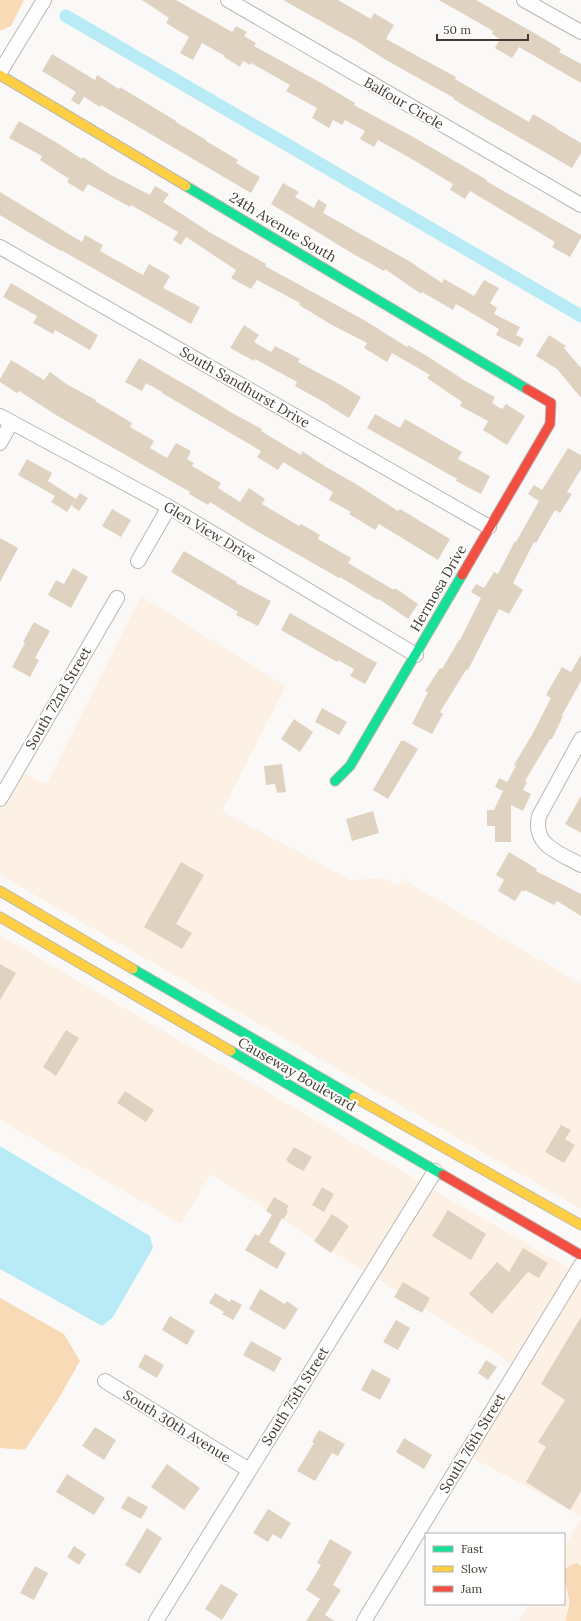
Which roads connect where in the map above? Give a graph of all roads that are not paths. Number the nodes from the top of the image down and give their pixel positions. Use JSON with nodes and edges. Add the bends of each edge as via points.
{"nodes":[{"id":1,"x":44,"y":0,"type":"edge"},
{"id":2,"x":228,"y":0,"type":"edge"},
{"id":3,"x":524,"y":0,"type":"edge"},
{"id":4,"x":581,"y":32,"type":"edge"},
{"id":5,"x":0,"y":72,"type":"edge"},
{"id":6,"x":0,"y":75,"type":"edge"},
{"id":7,"x":581,"y":205,"type":"edge"},
{"id":8,"x":0,"y":247,"type":"edge"},
{"id":9,"x":551,"y":403,"type":"joint"},
{"id":10,"x":6,"y":420,"type":"edge"},
{"id":11,"x":0,"y":443,"type":"edge"},
{"id":12,"x":169,"y":507,"type":"junction"},
{"id":13,"x":489,"y":527,"type":"junction"},
{"id":14,"x":138,"y":560,"type":"dead end"},
{"id":15,"x":117,"y":598,"type":"dead end"},
{"id":16,"x":416,"y":656,"type":"junction"},
{"id":17,"x":581,"y":740,"type":"edge"},
{"id":18,"x":335,"y":781,"type":"dead end"},
{"id":19,"x":0,"y":799,"type":"edge"},
{"id":20,"x":581,"y":865,"type":"edge"},
{"id":21,"x":0,"y":891,"type":"edge"},
{"id":22,"x":0,"y":917,"type":"edge"},
{"id":23,"x":138,"y":972,"type":"junction"},
{"id":24,"x":126,"y":991,"type":"junction"},
{"id":25,"x":439,"y":1168,"type":"junction"},
{"id":26,"x":581,"y":1225,"type":"edge"},
{"id":27,"x":581,"y":1256,"type":"edge"},
{"id":28,"x":581,"y":1265,"type":"edge"},
{"id":29,"x":105,"y":1382,"type":"dead end"},
{"id":30,"x":249,"y":1470,"type":"junction"},
{"id":31,"x":156,"y":1621,"type":"edge"},
{"id":32,"x":364,"y":1621,"type":"edge"}],
"edges":[{"from":1,"to":5,"type":"street"},
{"from":2,"to":7,"type":"street","name":"Balfour Circle"},
{"from":3,"to":4,"type":"street"},
{"from":6,"to":9,"type":"main road","name":"24th Avenue South"},
{"from":8,"to":13,"type":"street","name":"South Sandhurst Drive"},
{"from":9,"to":13,"type":"main road","name":"Hermosa Drive","via":[[550,424]]},
{"from":10,"to":11,"type":"street"},
{"from":10,"to":12,"type":"street","name":"Glen View Drive"},
{"from":12,"to":14,"type":"street"},
{"from":12,"to":16,"type":"street","name":"Glen View Drive"},
{"from":13,"to":16,"type":"main road","name":"Hermosa Drive"},
{"from":15,"to":19,"type":"street","name":"South 72nd Street"},
{"from":16,"to":18,"type":"main road","name":"Hermosa Drive","via":[[350,766]]},
{"from":17,"to":20,"type":"street","via":[[538,816],[537,828],[541,841]]},
{"from":21,"to":23,"type":"main road","name":"Causeway Boulevard"},
{"from":22,"to":24,"type":"main road","name":"Causeway Boulevard"},
{"from":23,"to":24,"type":"street"},
{"from":23,"to":26,"type":"main road","name":"Causeway Boulevard"},
{"from":24,"to":25,"type":"main road","name":"Causeway Boulevard"},
{"from":25,"to":27,"type":"main road","name":"Causeway Boulevard"},
{"from":25,"to":30,"type":"street","name":"South 75th Street"},
{"from":28,"to":32,"type":"street","name":"South 76th Street"},
{"from":29,"to":30,"type":"street","name":"South 30th Avenue"},
{"from":30,"to":31,"type":"street","name":"South 75th Street"}]}
